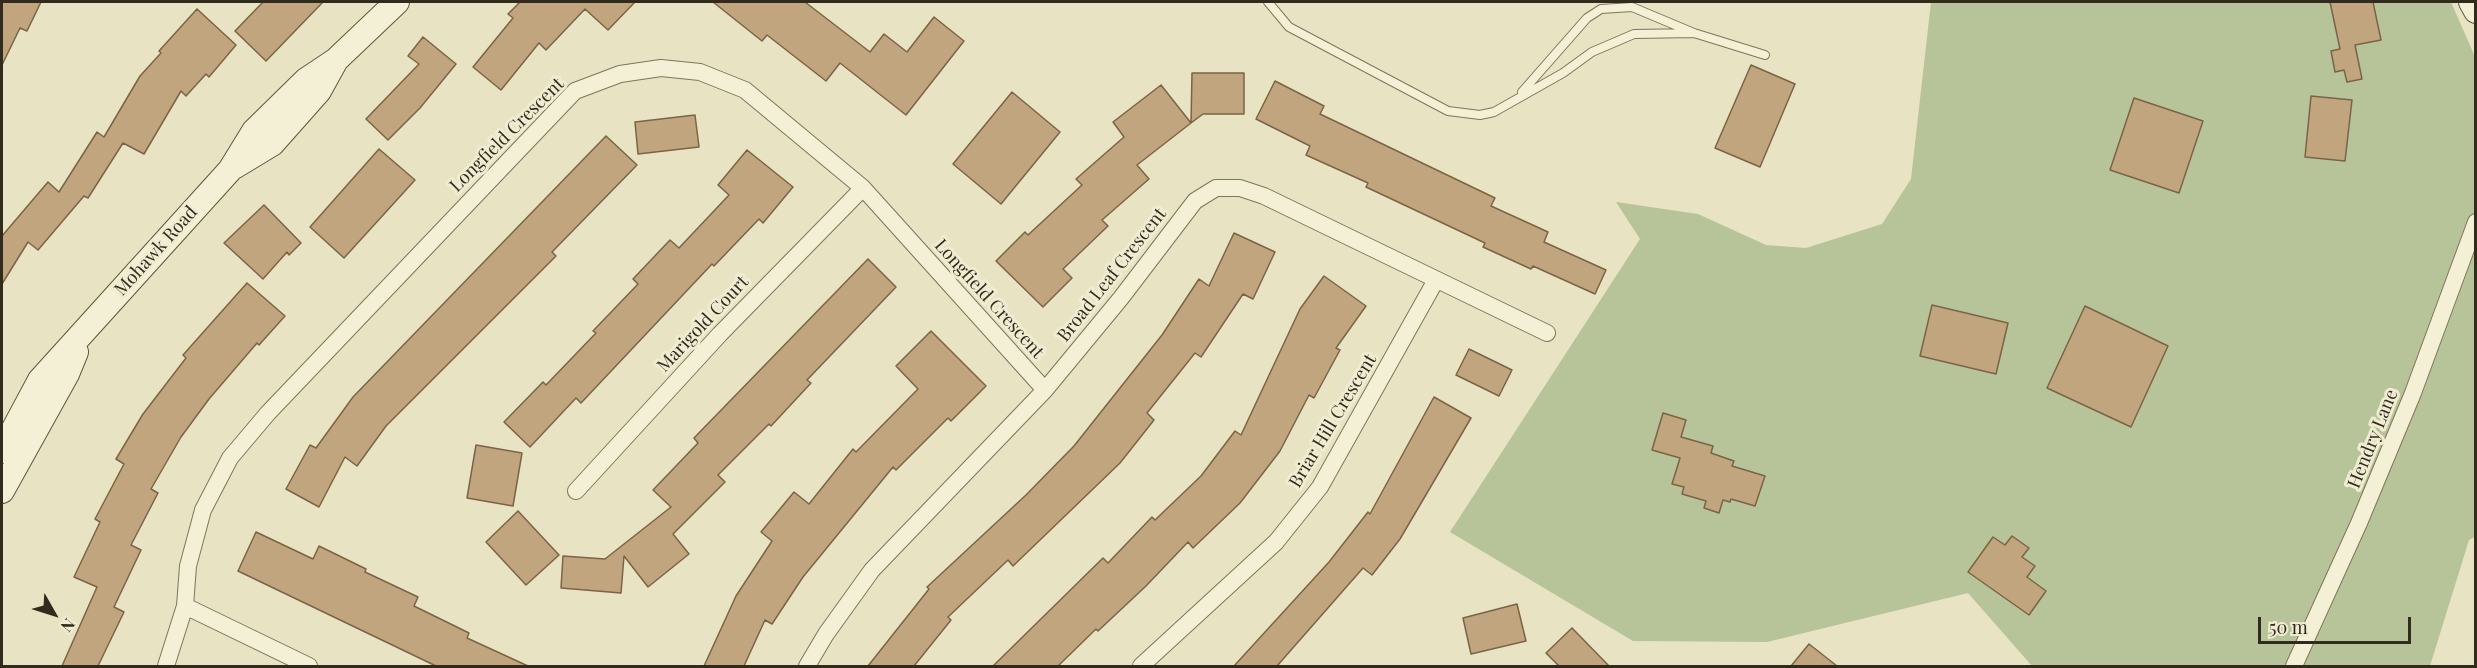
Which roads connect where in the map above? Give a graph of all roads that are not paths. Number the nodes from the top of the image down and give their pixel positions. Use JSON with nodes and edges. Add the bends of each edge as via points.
{"nodes":[{"id":1,"x":397,"y":2,"type":"edge"},
{"id":2,"x":1268,"y":2,"type":"edge"},
{"id":3,"x":2471,"y":2,"type":"edge"},
{"id":4,"x":2475,"y":11,"type":"edge"},
{"id":5,"x":1694,"y":33,"type":"junction"},
{"id":6,"x":1765,"y":55,"type":"dead end"},
{"id":7,"x":1518,"y":97,"type":"junction"},
{"id":8,"x":863,"y":188,"type":"junction"},
{"id":9,"x":2475,"y":222,"type":"edge"},
{"id":10,"x":1436,"y":280,"type":"junction"},
{"id":11,"x":84,"y":333,"type":"junction"},
{"id":12,"x":1547,"y":333,"type":"dead end"},
{"id":13,"x":1045,"y":390,"type":"junction"},
{"id":14,"x":2,"y":451,"type":"edge"},
{"id":15,"x":2,"y":491,"type":"edge"},
{"id":16,"x":576,"y":491,"type":"dead end"},
{"id":17,"x":185,"y":606,"type":"junction"},
{"id":18,"x":166,"y":666,"type":"edge"},
{"id":19,"x":309,"y":666,"type":"edge"},
{"id":20,"x":807,"y":666,"type":"edge"},
{"id":21,"x":1141,"y":666,"type":"edge"},
{"id":22,"x":2294,"y":666,"type":"edge"}],
"edges":[{"from":1,"to":11,"type":"main road","name":"Mohawk Road","via":[[336,60],[306,80],[254,131],[230,170]]},
{"from":2,"to":7,"type":"lane","via":[[1289,27],[1448,111],[1487,113]]},
{"from":3,"to":4,"type":"main road"},
{"from":5,"to":6,"type":"lane"},
{"from":5,"to":7,"type":"lane","via":[[1634,34],[1592,52]]},
{"from":5,"to":7,"type":"lane","via":[[1632,7],[1601,9],[1587,18]]},
{"from":8,"to":13,"type":"street","name":"Longfield Crescent"},
{"from":8,"to":16,"type":"street","name":"Marigold Court","via":[[720,334]]},
{"from":8,"to":17,"type":"street","name":"Longfield Crescent","via":[[744,90],[700,72],[660,68],[620,74],[575,91],[268,413],[230,458],[203,510],[188,566]]},
{"from":9,"to":22,"type":"street","name":"Hendry Lane","via":[[2408,404]]},
{"from":10,"to":12,"type":"street","name":"Broad Leaf Crescent"},
{"from":10,"to":13,"type":"street","name":"Broad Leaf Crescent","via":[[1264,196],[1240,188],[1216,188],[1194,201],[1122,298]]},
{"from":10,"to":21,"type":"street","name":"Briar Hill Crescent","via":[[1320,487],[1276,542]]},
{"from":11,"to":14,"type":"main road","name":"Mohawk Road","via":[[40,380]]},
{"from":11,"to":15,"type":"main road","name":"Mohawk Road","via":[[67,374]]},
{"from":13,"to":20,"type":"street","name":"Broad Leaf Crescent","via":[[872,570]]},
{"from":17,"to":18,"type":"street","name":"Longfield Crescent"},
{"from":17,"to":19,"type":"street"}]}
